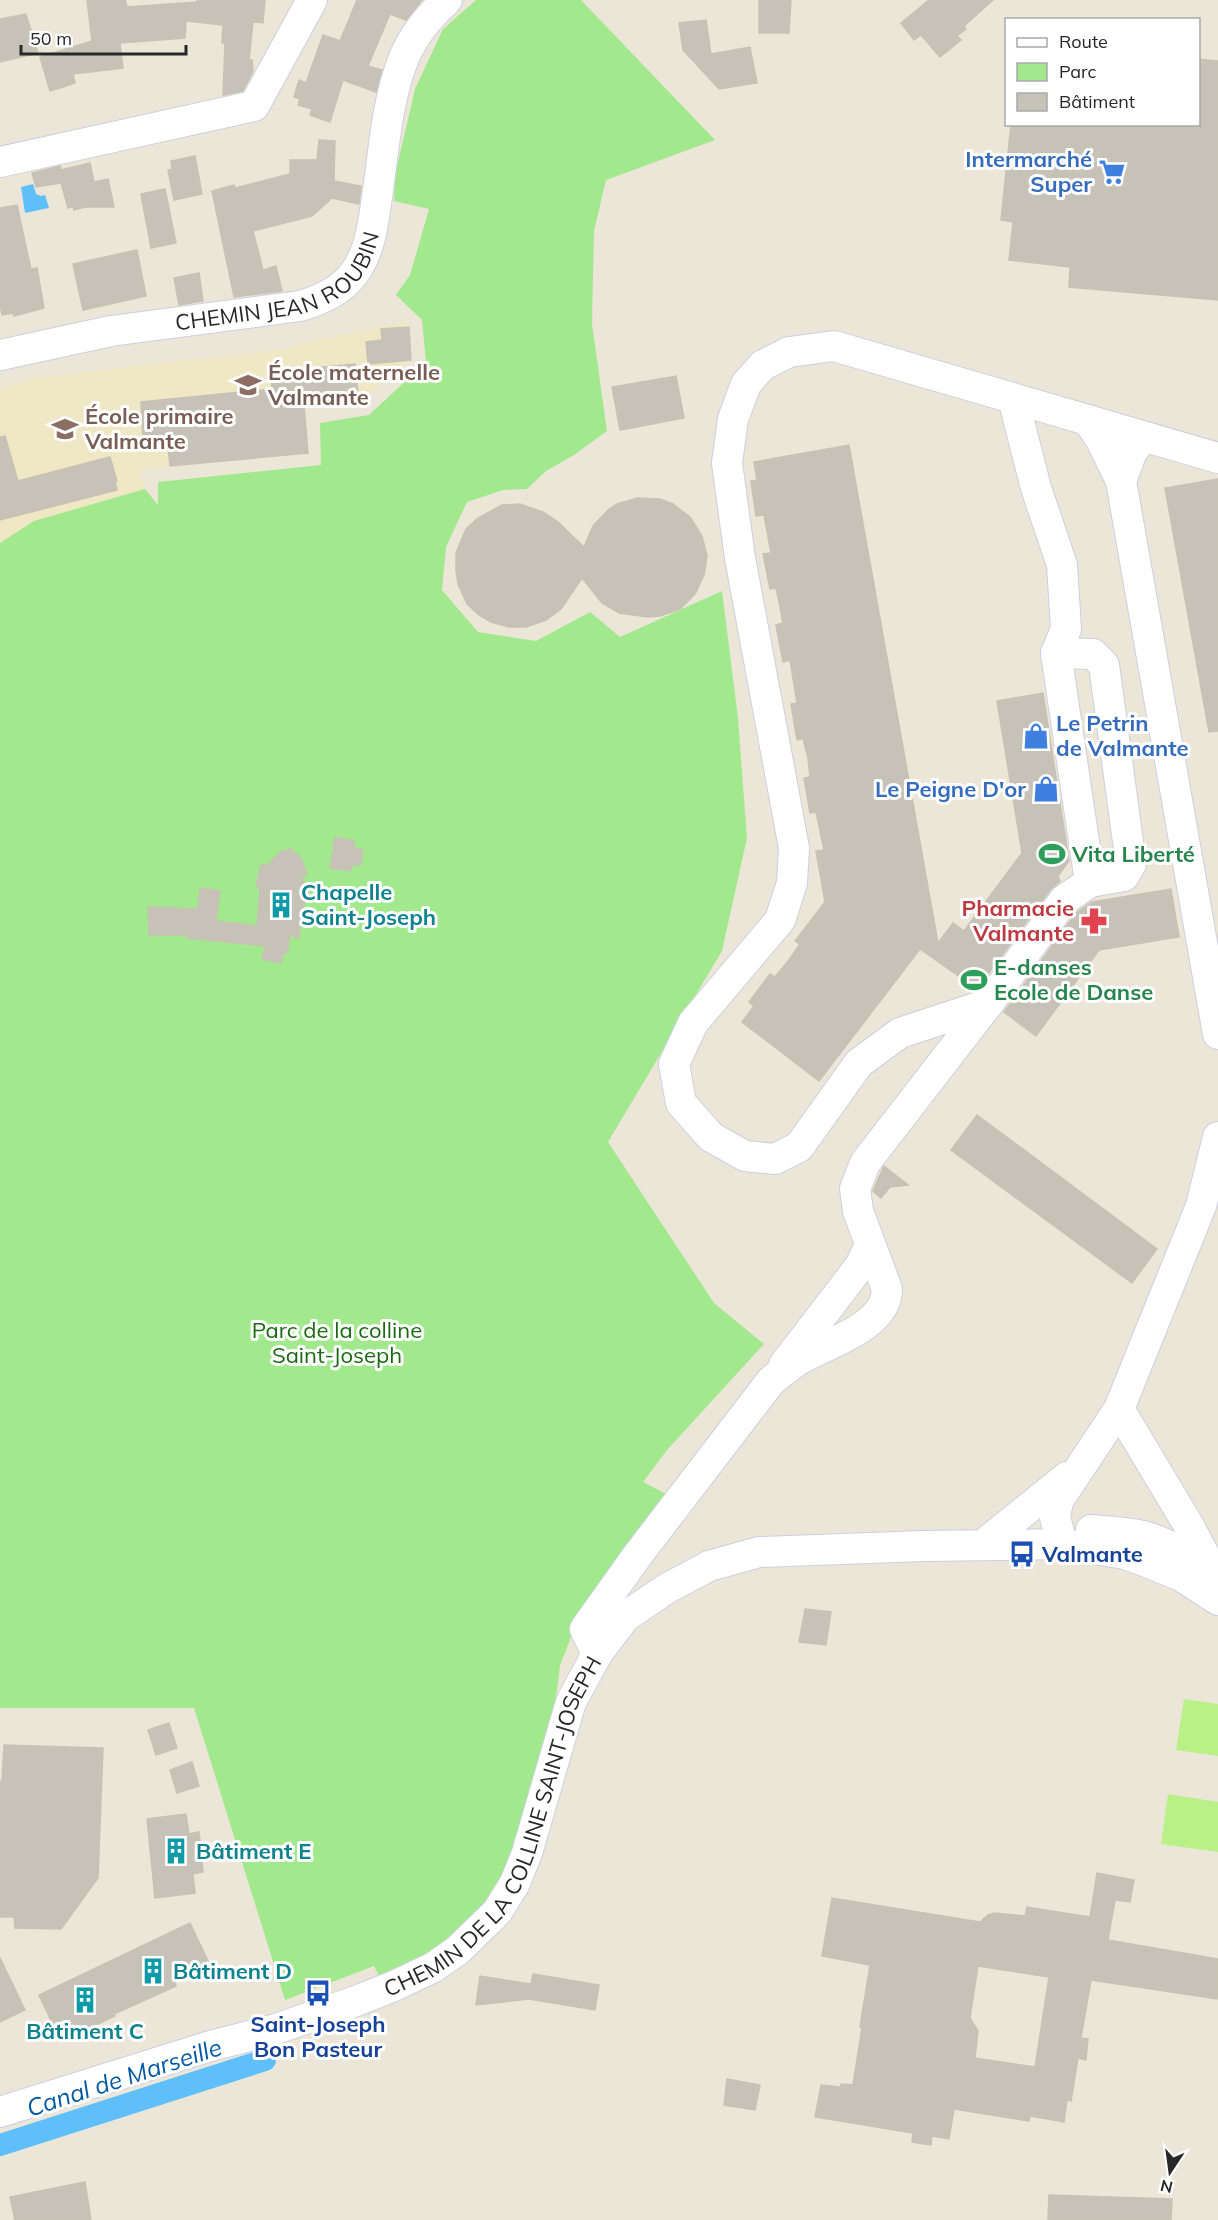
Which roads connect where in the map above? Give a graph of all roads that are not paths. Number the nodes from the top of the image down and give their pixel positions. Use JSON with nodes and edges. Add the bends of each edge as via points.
{"nodes":[{"id":1,"x":312,"y":0,"type":"edge"},
{"id":2,"x":447,"y":0,"type":"edge"},
{"id":3,"x":0,"y":162,"type":"edge"},
{"id":4,"x":0,"y":355,"type":"edge"},
{"id":5,"x":1013,"y":398,"type":"junction"},
{"id":6,"x":1088,"y":420,"type":"junction"},
{"id":7,"x":1142,"y":437,"type":"junction"},
{"id":8,"x":1218,"y":458,"type":"edge"},
{"id":9,"x":1122,"y":485,"type":"junction"},
{"id":10,"x":1056,"y":653,"type":"junction"},
{"id":11,"x":1090,"y":882,"type":"junction"},
{"id":12,"x":988,"y":1004,"type":"junction"},
{"id":13,"x":1218,"y":1034,"type":"edge"},
{"id":14,"x":1218,"y":1137,"type":"edge"},
{"id":15,"x":870,"y":1245,"type":"junction"},
{"id":16,"x":775,"y":1377,"type":"junction"},
{"id":17,"x":1119,"y":1409,"type":"junction"},
{"id":18,"x":1079,"y":1467,"type":"junction"},
{"id":19,"x":1060,"y":1537,"type":"junction"},
{"id":20,"x":1183,"y":1538,"type":"junction"},
{"id":21,"x":977,"y":1542,"type":"junction"},
{"id":22,"x":1139,"y":1559,"type":"junction"},
{"id":23,"x":1216,"y":1582,"type":"edge"},
{"id":24,"x":597,"y":1654,"type":"junction"},
{"id":25,"x":0,"y":2112,"type":"edge"}],
"edges":[{"from":1,"to":3,"type":"street","via":[[254,106]]},
{"from":2,"to":4,"type":"street","name":"CHEMIN JEAN ROUBIN","via":[[428,18],[402,62],[368,246],[356,272],[334,292],[290,308],[111,331]]},
{"from":5,"to":6,"type":"street"},
{"from":5,"to":10,"type":"street","via":[[1036,488],[1062,565],[1066,629]]},
{"from":5,"to":12,"type":"street","via":[[834,346],[789,352],[763,365],[746,384],[733,418],[727,462],[740,558],[794,849],[792,883],[780,920],[693,1023],[674,1064],[681,1103],[711,1137],[745,1156],[775,1159],[799,1147],[859,1063],[900,1033]]},
{"from":6,"to":7,"type":"street"},
{"from":6,"to":9,"type":"street"},
{"from":7,"to":8,"type":"street"},
{"from":7,"to":9,"type":"street","via":[[1131,454]]},
{"from":9,"to":13,"type":"street"},
{"from":10,"to":11,"type":"street"},
{"from":10,"to":11,"type":"street","via":[[1093,654],[1104,665],[1118,759],[1131,864],[1124,876]]},
{"from":11,"to":12,"type":"street","via":[[1064,900]]},
{"from":12,"to":15,"type":"street","via":[[865,1163],[855,1190]]},
{"from":14,"to":17,"type":"street","via":[[1201,1206]]},
{"from":15,"to":16,"type":"street","via":[[860,1266]]},
{"from":15,"to":16,"type":"street","via":[[887,1289],[879,1313],[838,1342],[797,1360]]},
{"from":16,"to":24,"type":"street","via":[[636,1556],[585,1629]]},
{"from":17,"to":18,"type":"street"},
{"from":17,"to":20,"type":"street"},
{"from":18,"to":19,"type":"street","via":[[1058,1501],[1055,1517]]},
{"from":18,"to":21,"type":"street"},
{"from":19,"to":20,"type":"street","name":"CHEMIN DE LA COLLINE SAINT-JOSEPH","via":[[1089,1530]]},
{"from":19,"to":21,"type":"street","name":"CHEMIN DE LA COLLINE SAINT-JOSEPH"},
{"from":19,"to":22,"type":"street","name":"CHEMIN DE LA COLLINE SAINT-JOSEPH"},
{"from":20,"to":22,"type":"street","name":"CHEMIN DE LA COLLINE SAINT-JOSEPH"},
{"from":20,"to":23,"type":"street"},
{"from":21,"to":24,"type":"street","name":"CHEMIN DE LA COLLINE SAINT-JOSEPH","via":[[759,1552],[710,1566],[625,1617]]},
{"from":22,"to":23,"type":"street","name":"CHEMIN DE LA COLLINE SAINT-JOSEPH","via":[[1181,1576]]},
{"from":24,"to":25,"type":"street","name":"CHEMIN DE LA COLLINE SAINT-JOSEPH","via":[[571,1702],[515,1883],[497,1912],[458,1950],[434,1967],[356,2001]]}]}
